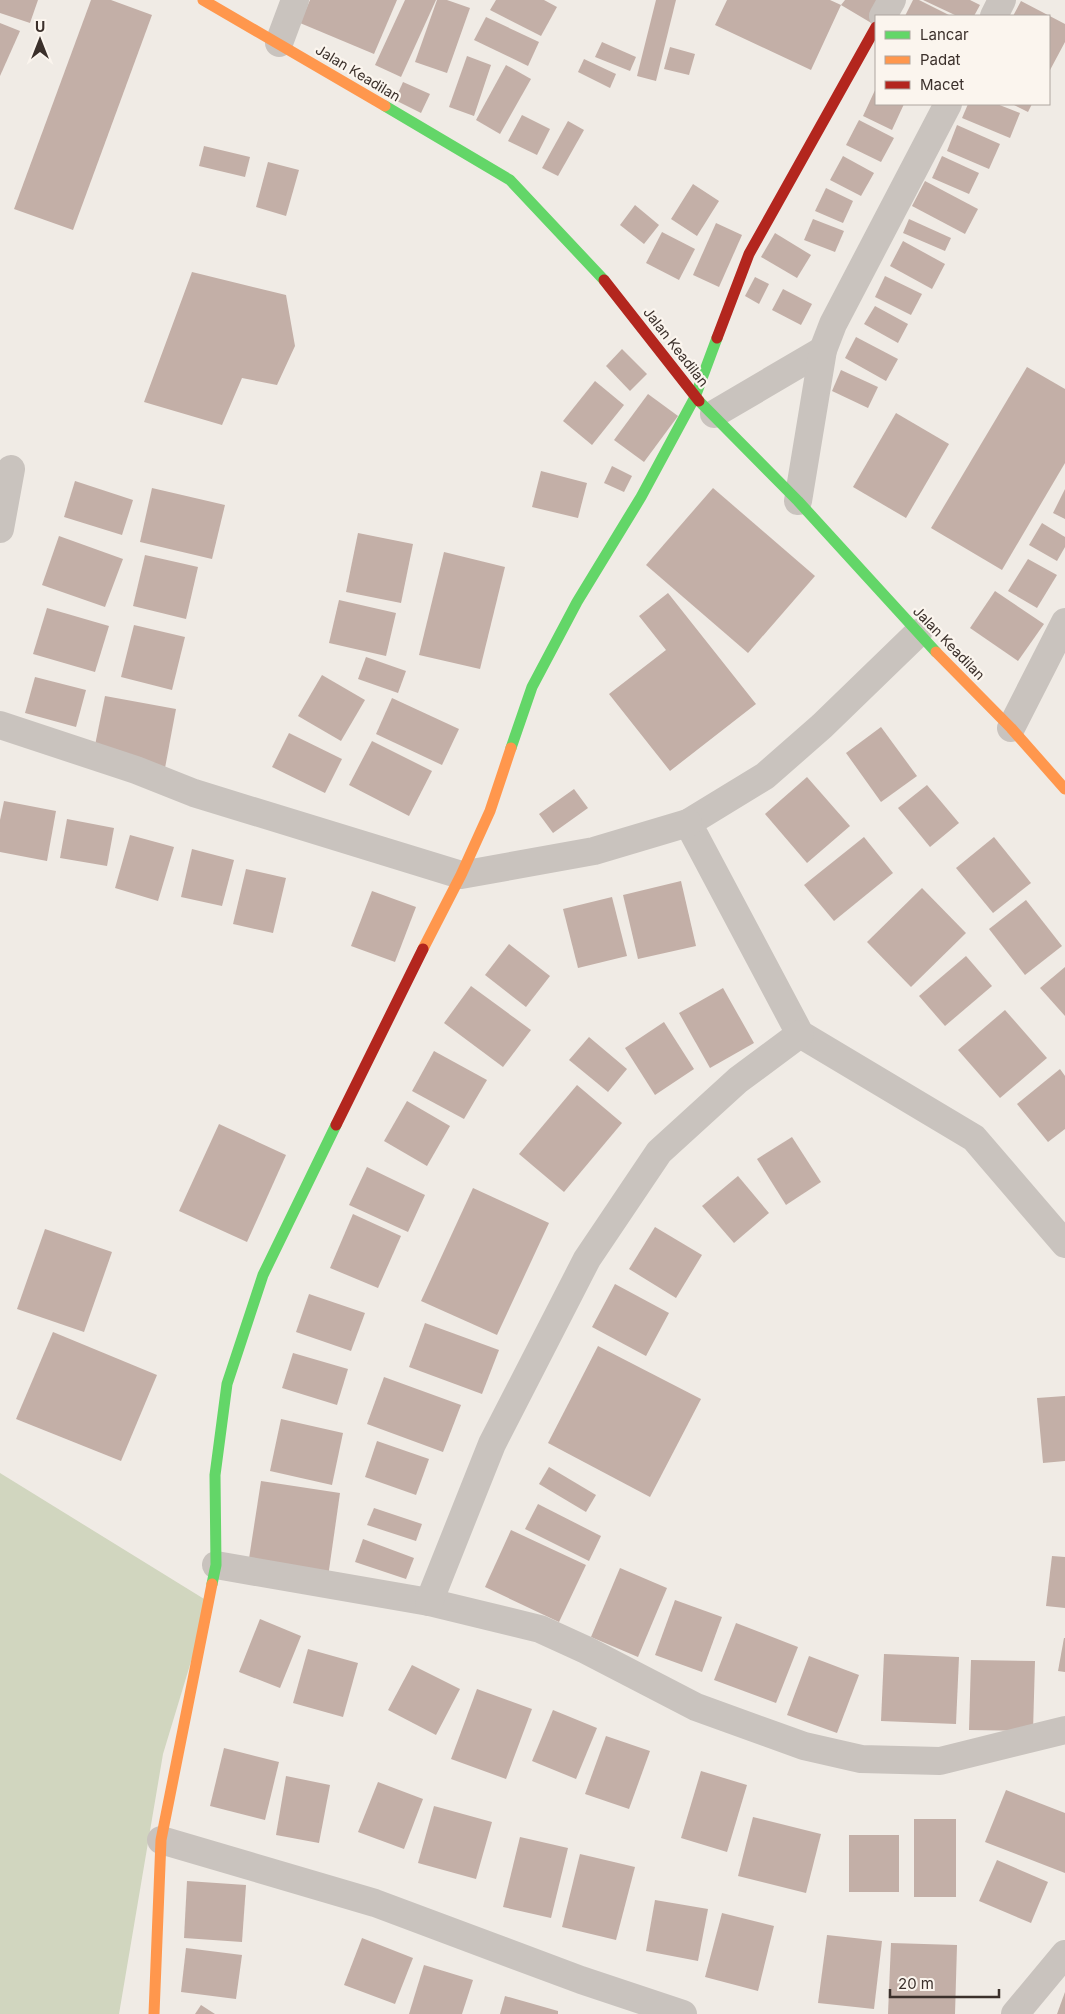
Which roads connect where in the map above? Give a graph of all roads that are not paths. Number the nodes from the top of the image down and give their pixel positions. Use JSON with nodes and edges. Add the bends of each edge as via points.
{"nodes":[{"id":1,"x":203,"y":0,"type":"edge"},
{"id":2,"x":295,"y":0,"type":"edge"},
{"id":3,"x":892,"y":0,"type":"edge"},
{"id":4,"x":1002,"y":0,"type":"edge"},
{"id":5,"x":883,"y":15,"type":"edge"},
{"id":6,"x":994,"y":15,"type":"edge"},
{"id":7,"x":875,"y":30,"type":"edge"},
{"id":8,"x":279,"y":43,"type":"junction"},
{"id":9,"x":947,"y":105,"type":"edge"},
{"id":10,"x":823,"y":350,"type":"junction"},
{"id":11,"x":705,"y":406,"type":"junction"},
{"id":12,"x":12,"y":469,"type":"dead end"},
{"id":13,"x":798,"y":501,"type":"junction"},
{"id":14,"x":0,"y":529,"type":"edge"},
{"id":15,"x":1065,"y":622,"type":"edge"},
{"id":16,"x":918,"y":633,"type":"junction"},
{"id":17,"x":0,"y":725,"type":"edge"},
{"id":18,"x":1011,"y":728,"type":"junction"},
{"id":19,"x":1065,"y":789,"type":"edge"},
{"id":20,"x":688,"y":824,"type":"junction"},
{"id":21,"x":461,"y":875,"type":"junction"},
{"id":22,"x":800,"y":1034,"type":"junction"},
{"id":23,"x":1065,"y":1244,"type":"edge"},
{"id":24,"x":216,"y":1565,"type":"junction"},
{"id":25,"x":429,"y":1602,"type":"junction"},
{"id":26,"x":1065,"y":1730,"type":"edge"},
{"id":27,"x":161,"y":1840,"type":"junction"},
{"id":28,"x":1065,"y":1954,"type":"edge"},
{"id":29,"x":154,"y":2014,"type":"edge"},
{"id":30,"x":683,"y":2014,"type":"edge"},
{"id":31,"x":1014,"y":2014,"type":"edge"}],
"edges":[{"from":1,"to":8,"type":"street","name":"Jalan Keadilan"},
{"from":2,"to":8,"type":"street"},
{"from":3,"to":5,"type":"street"},
{"from":4,"to":6,"type":"street"},
{"from":7,"to":11,"type":"street","via":[[749,254]]},
{"from":8,"to":11,"type":"street","name":"Jalan Keadilan","via":[[510,180],[607,283]]},
{"from":9,"to":10,"type":"street"},
{"from":10,"to":11,"type":"street"},
{"from":10,"to":13,"type":"street"},
{"from":11,"to":13,"type":"street","name":"Jalan Keadilan"},
{"from":11,"to":21,"type":"street","via":[[641,497],[577,602],[532,688],[490,811]]},
{"from":12,"to":14,"type":"street"},
{"from":13,"to":16,"type":"street","name":"Jalan Keadilan"},
{"from":15,"to":18,"type":"street"},
{"from":16,"to":18,"type":"street","name":"Jalan Keadilan"},
{"from":16,"to":20,"type":"street","via":[[765,776]]},
{"from":17,"to":21,"type":"street","via":[[136,770],[194,793]]},
{"from":18,"to":19,"type":"street","name":"Jalan Keadilan"},
{"from":20,"to":21,"type":"street","via":[[594,851]]},
{"from":20,"to":22,"type":"street"},
{"from":21,"to":24,"type":"street","via":[[263,1275],[227,1384],[214,1475]]},
{"from":22,"to":23,"type":"street","via":[[974,1138]]},
{"from":22,"to":25,"type":"street","via":[[738,1080],[659,1152],[587,1259],[492,1444]]},
{"from":24,"to":25,"type":"street"},
{"from":24,"to":27,"type":"street"},
{"from":25,"to":26,"type":"street","via":[[540,1629],[696,1707],[804,1746],[861,1759],[940,1761]]},
{"from":27,"to":29,"type":"street"},
{"from":27,"to":30,"type":"street","via":[[375,1903]]},
{"from":28,"to":31,"type":"street"}]}
